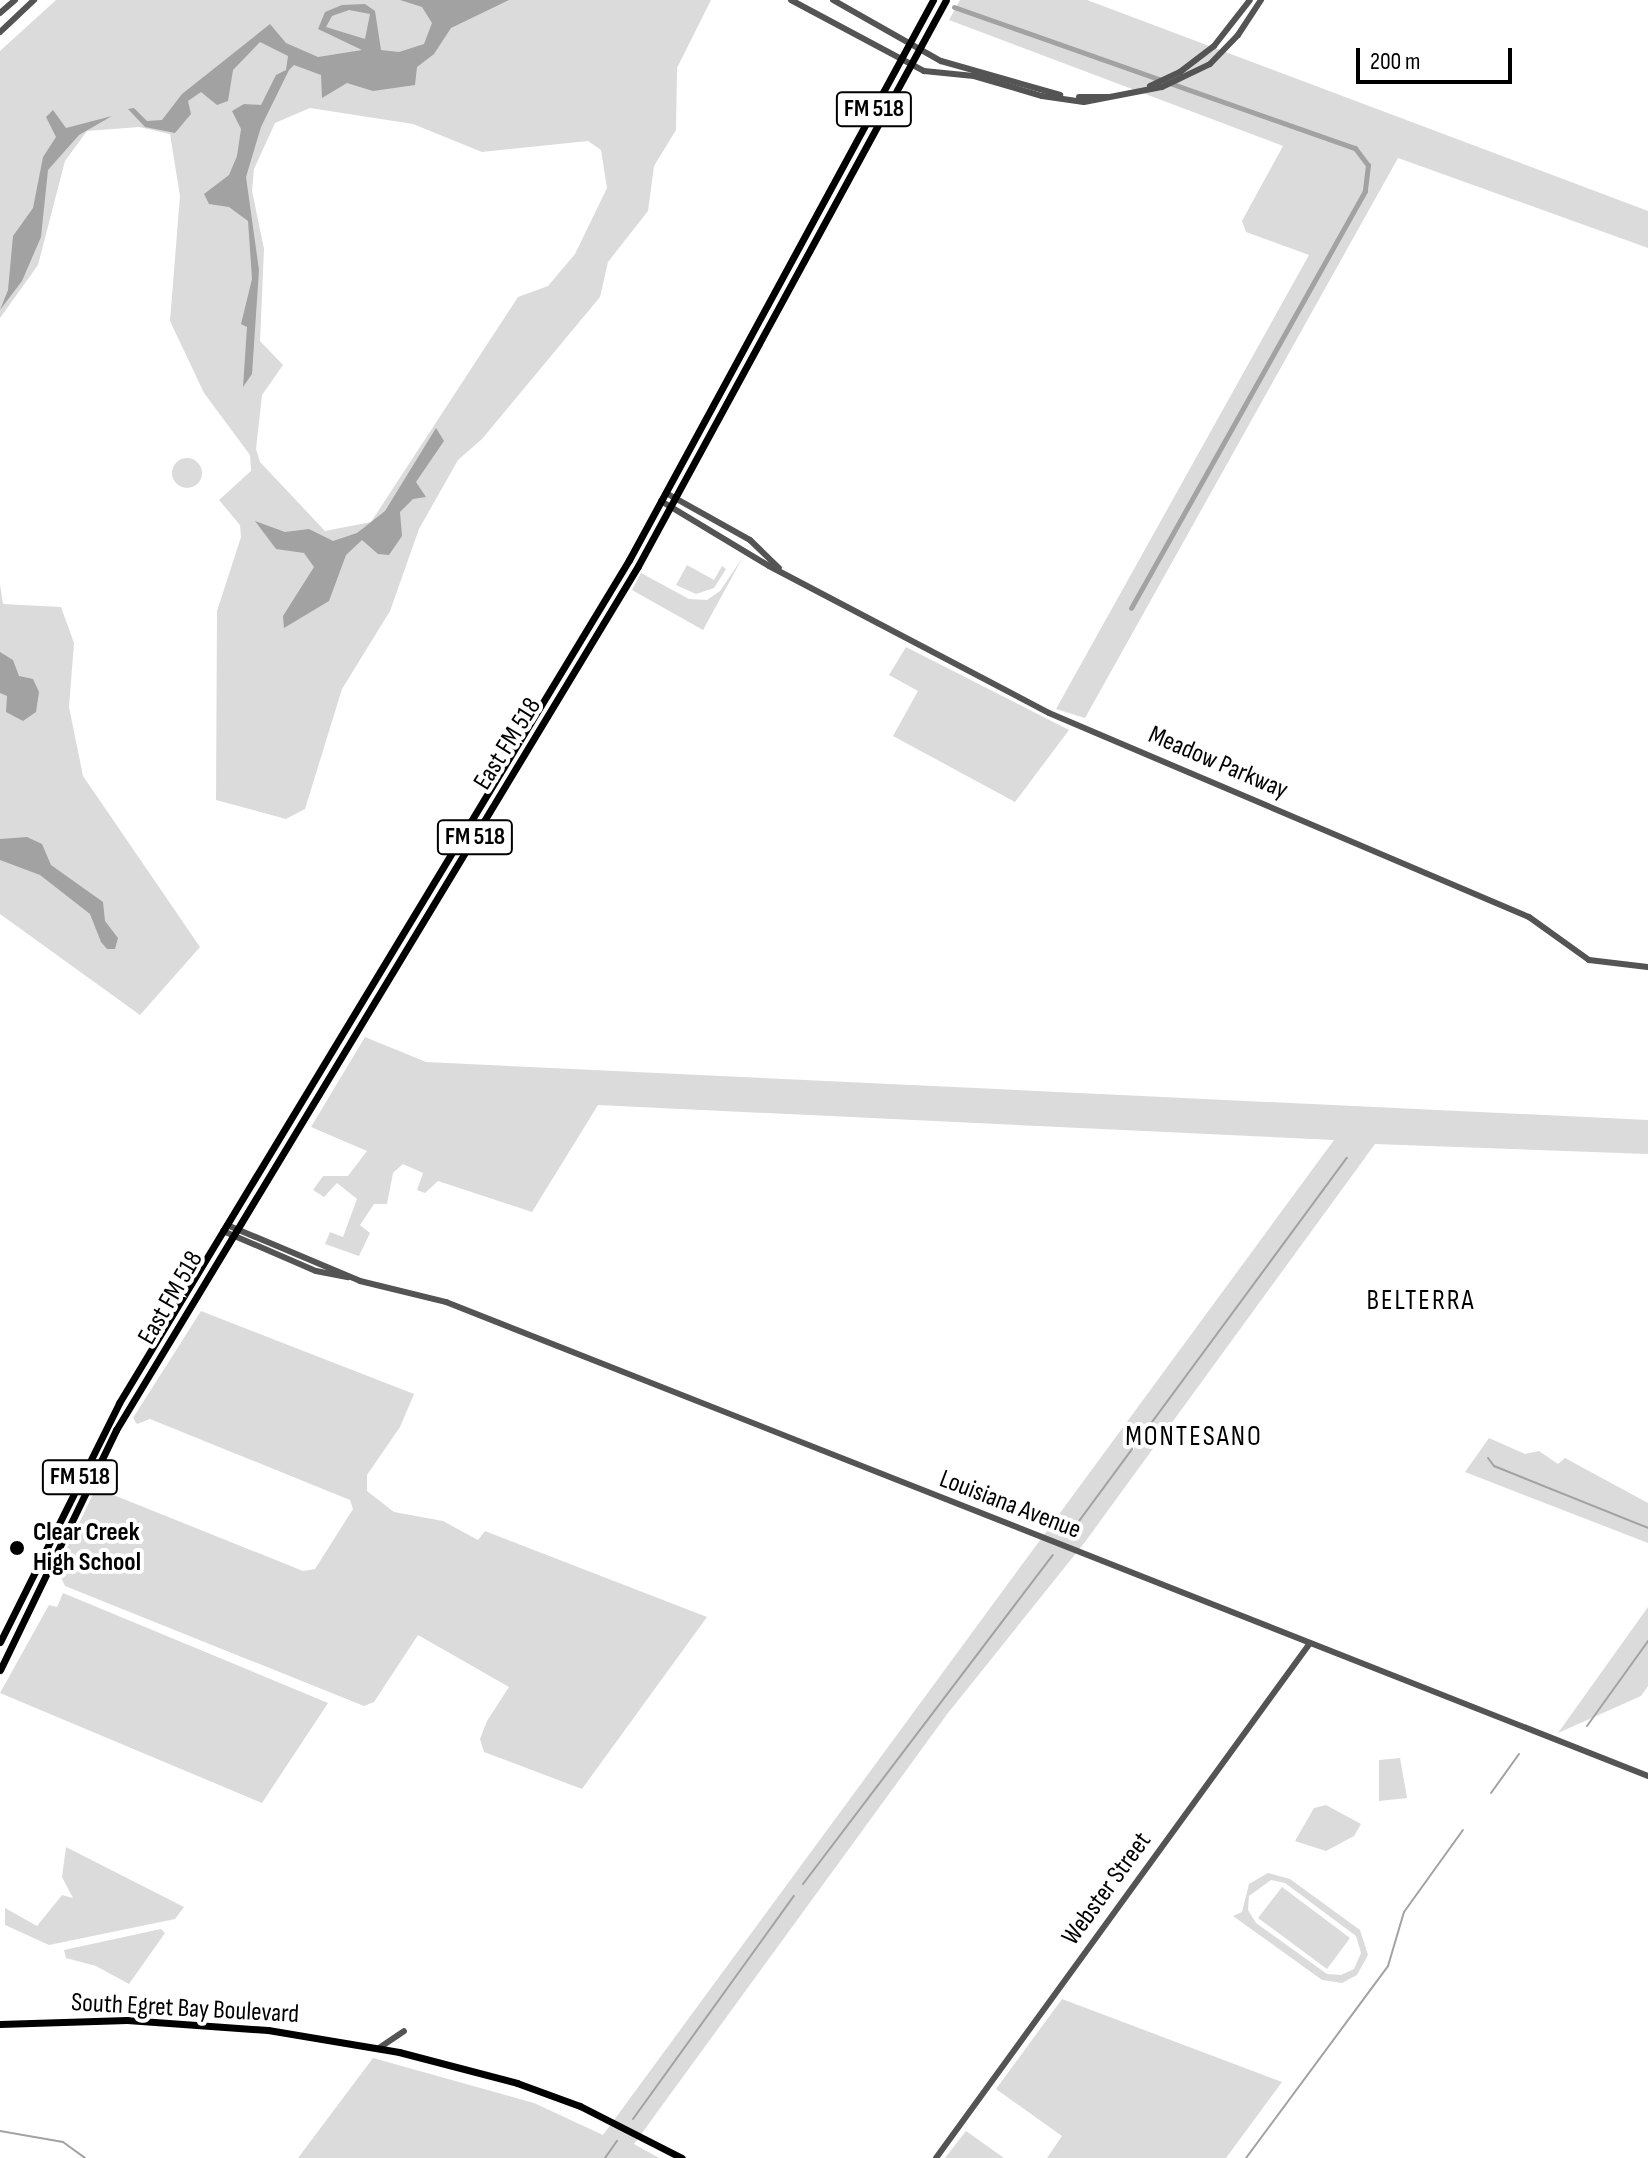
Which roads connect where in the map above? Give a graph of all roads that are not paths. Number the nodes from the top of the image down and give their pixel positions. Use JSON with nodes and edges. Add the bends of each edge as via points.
{"nodes":[{"id":1,"x":15,"y":0,"type":"edge"},
{"id":2,"x":34,"y":0,"type":"edge"},
{"id":3,"x":791,"y":0,"type":"edge"},
{"id":4,"x":833,"y":0,"type":"edge"},
{"id":5,"x":933,"y":0,"type":"edge"},
{"id":6,"x":946,"y":0,"type":"edge"},
{"id":7,"x":1250,"y":0,"type":"edge"},
{"id":8,"x":1261,"y":0,"type":"edge"},
{"id":9,"x":0,"y":13,"type":"edge"},
{"id":10,"x":0,"y":32,"type":"edge"},
{"id":11,"x":910,"y":43,"type":"junction"},
{"id":12,"x":920,"y":49,"type":"junction"},
{"id":13,"x":899,"y":60,"type":"junction"},
{"id":14,"x":910,"y":66,"type":"junction"},
{"id":15,"x":1177,"y":77,"type":"junction"},
{"id":16,"x":757,"y":325,"type":"junction"},
{"id":17,"x":767,"y":330,"type":"junction"},
{"id":18,"x":666,"y":493,"type":"junction"},
{"id":19,"x":675,"y":499,"type":"junction"},
{"id":20,"x":661,"y":501,"type":"junction"},
{"id":21,"x":669,"y":509,"type":"junction"},
{"id":22,"x":779,"y":568,"type":"junction"},
{"id":23,"x":1648,"y":967,"type":"edge"},
{"id":24,"x":279,"y":1141,"type":"junction"},
{"id":25,"x":287,"y":1146,"type":"junction"},
{"id":26,"x":225,"y":1228,"type":"junction"},
{"id":27,"x":234,"y":1232,"type":"junction"},
{"id":28,"x":170,"y":1319,"type":"junction"},
{"id":29,"x":179,"y":1324,"type":"junction"},
{"id":30,"x":119,"y":1403,"type":"junction"},
{"id":31,"x":129,"y":1409,"type":"junction"},
{"id":32,"x":72,"y":1493,"type":"junction"},
{"id":33,"x":81,"y":1499,"type":"junction"},
{"id":34,"x":44,"y":1548,"type":"junction"},
{"id":35,"x":53,"y":1553,"type":"junction"},
{"id":36,"x":9,"y":1622,"type":"junction"},
{"id":37,"x":20,"y":1626,"type":"junction"},
{"id":38,"x":0,"y":1642,"type":"edge"},
{"id":39,"x":1310,"y":1643,"type":"junction"},
{"id":40,"x":0,"y":1670,"type":"edge"},
{"id":41,"x":1648,"y":1776,"type":"edge"},
{"id":42,"x":0,"y":2024,"type":"edge"},
{"id":43,"x":404,"y":2031,"type":"dead end"},
{"id":44,"x":379,"y":2048,"type":"junction"},
{"id":45,"x":682,"y":2158,"type":"edge"},
{"id":46,"x":936,"y":2158,"type":"edge"}],
"edges":[{"from":1,"to":9,"type":"street"},
{"from":2,"to":10,"type":"street"},
{"from":3,"to":13,"type":"street"},
{"from":4,"to":11,"type":"street"},
{"from":5,"to":11,"type":"main road","name":"East FM 518","number":"FM 518"},
{"from":6,"to":12,"type":"main road","name":"East FM 518","number":"FM 518"},
{"from":7,"to":15,"type":"street","via":[[1214,46]]},
{"from":8,"to":15,"type":"street","via":[[1210,64]]},
{"from":11,"to":12,"type":"street"},
{"from":11,"to":13,"type":"main road","name":"East FM 518","number":"FM 518"},
{"from":12,"to":14,"type":"main road","name":"East FM 518","number":"FM 518"},
{"from":12,"to":15,"type":"street","via":[[941,61],[1063,95],[1109,97]]},
{"from":13,"to":14,"type":"street"},
{"from":13,"to":16,"type":"main road","name":"East FM 518","number":"FM 518"},
{"from":14,"to":15,"type":"street","via":[[1084,102],[1162,87]]},
{"from":14,"to":17,"type":"main road","name":"East FM 518","number":"FM 518"},
{"from":16,"to":17,"type":"main road"},
{"from":16,"to":18,"type":"main road","name":"East FM 518","number":"FM 518"},
{"from":17,"to":19,"type":"main road","name":"East FM 518","number":"FM 518"},
{"from":18,"to":19,"type":"street","name":"Meadow Parkway"},
{"from":18,"to":20,"type":"main road","name":"East FM 518","number":"FM 518"},
{"from":19,"to":21,"type":"main road","name":"East FM 518","number":"FM 518"},
{"from":19,"to":22,"type":"street","name":"Meadow Parkway","via":[[750,540]]},
{"from":20,"to":21,"type":"street","name":"Meadow Parkway"},
{"from":20,"to":24,"type":"main road","name":"East FM 518","number":"FM 518"},
{"from":21,"to":22,"type":"street","name":"Meadow Parkway"},
{"from":21,"to":25,"type":"main road","name":"East FM 518","number":"FM 518"},
{"from":22,"to":23,"type":"street","name":"Meadow Parkway","via":[[1049,713],[1529,917],[1589,960]]},
{"from":24,"to":25,"type":"main road"},
{"from":24,"to":26,"type":"main road","name":"East FM 518","number":"FM 518"},
{"from":25,"to":27,"type":"main road","name":"East FM 518","number":"FM 518"},
{"from":26,"to":27,"type":"street","name":"Louisiana Avenue"},
{"from":26,"to":28,"type":"main road","name":"East FM 518","number":"FM 518"},
{"from":27,"to":29,"type":"main road","name":"East FM 518","number":"FM 518"},
{"from":27,"to":39,"type":"street","name":"Louisiana Avenue","via":[[356,1279],[446,1302]]},
{"from":28,"to":29,"type":"main road"},
{"from":28,"to":30,"type":"main road","name":"East FM 518","number":"FM 518"},
{"from":29,"to":31,"type":"main road","name":"East FM 518","number":"FM 518"},
{"from":30,"to":31,"type":"main road"},
{"from":30,"to":32,"type":"main road","name":"East FM 518","number":"FM 518"},
{"from":31,"to":33,"type":"main road","name":"East FM 518","number":"FM 518"},
{"from":32,"to":33,"type":"main road"},
{"from":32,"to":34,"type":"main road","name":"East FM 518","number":"FM 518"},
{"from":33,"to":35,"type":"main road","name":"East FM 518","number":"FM 518"},
{"from":34,"to":35,"type":"main road"},
{"from":34,"to":36,"type":"main road","name":"East FM 518","number":"FM 518"},
{"from":35,"to":37,"type":"main road","name":"East FM 518","number":"FM 518"},
{"from":36,"to":37,"type":"main road"},
{"from":36,"to":38,"type":"main road","name":"East FM 518","number":"FM 518"},
{"from":37,"to":40,"type":"main road","name":"East FM 518","number":"FM 518"},
{"from":39,"to":41,"type":"street","name":"Louisiana Avenue"},
{"from":39,"to":46,"type":"street","name":"Webster Street"},
{"from":42,"to":44,"type":"main road","name":"South Egret Bay Boulevard","via":[[190,2024]]},
{"from":43,"to":44,"type":"street"},
{"from":44,"to":45,"type":"main road","name":"South Egret Bay Boulevard","via":[[525,2085]]}]}
